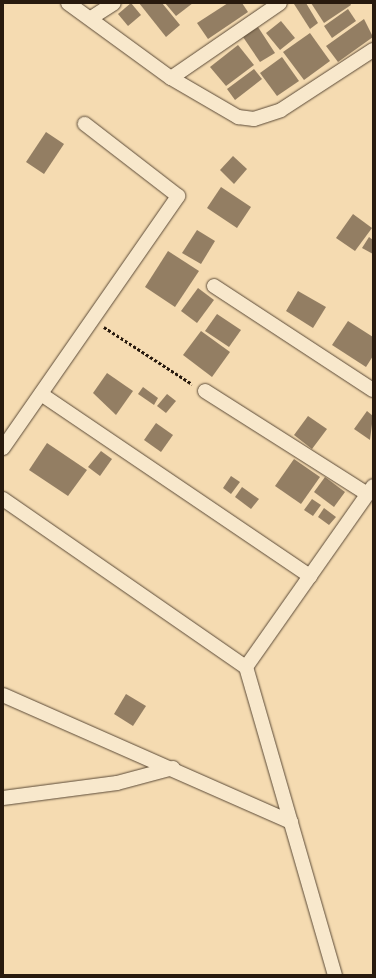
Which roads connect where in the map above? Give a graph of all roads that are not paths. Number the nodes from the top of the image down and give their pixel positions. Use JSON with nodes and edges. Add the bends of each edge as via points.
{"nodes":[{"id":1,"x":68,"y":3,"type":"edge"},
{"id":2,"x":114,"y":3,"type":"edge"},
{"id":3,"x":280,"y":3,"type":"edge"},
{"id":4,"x":91,"y":18,"type":"junction"},
{"id":5,"x":373,"y":50,"type":"edge"},
{"id":6,"x":171,"y":78,"type":"junction"},
{"id":7,"x":85,"y":124,"type":"dead end"},
{"id":8,"x":214,"y":286,"type":"dead end"},
{"id":9,"x":373,"y":390,"type":"edge"},
{"id":10,"x":204,"y":391,"type":"road end"},
{"id":11,"x":42,"y":394,"type":"junction"},
{"id":12,"x":3,"y":448,"type":"edge"},
{"id":13,"x":370,"y":490,"type":"edge"},
{"id":14,"x":3,"y":499,"type":"edge"},
{"id":15,"x":310,"y":576,"type":"junction"},
{"id":16,"x":246,"y":667,"type":"junction"},
{"id":17,"x":3,"y":694,"type":"edge"},
{"id":18,"x":173,"y":768,"type":"junction"},
{"id":19,"x":3,"y":798,"type":"edge"},
{"id":20,"x":291,"y":822,"type":"junction"},
{"id":21,"x":335,"y":975,"type":"edge"}],
"edges":[{"from":1,"to":4,"type":"street"},
{"from":2,"to":4,"type":"street"},
{"from":3,"to":6,"type":"street"},
{"from":4,"to":6,"type":"street"},
{"from":5,"to":6,"type":"street","via":[[281,110],[254,119],[228,112]]},
{"from":7,"to":11,"type":"street","via":[[178,196]]},
{"from":8,"to":9,"type":"street"},
{"from":10,"to":13,"type":"street"},
{"from":11,"to":12,"type":"street"},
{"from":11,"to":15,"type":"street"},
{"from":13,"to":15,"type":"street"},
{"from":14,"to":16,"type":"street"},
{"from":15,"to":16,"type":"street"},
{"from":16,"to":20,"type":"street"},
{"from":17,"to":18,"type":"street"},
{"from":18,"to":19,"type":"street","via":[[117,783]]},
{"from":18,"to":20,"type":"street"},
{"from":20,"to":21,"type":"street"}]}
